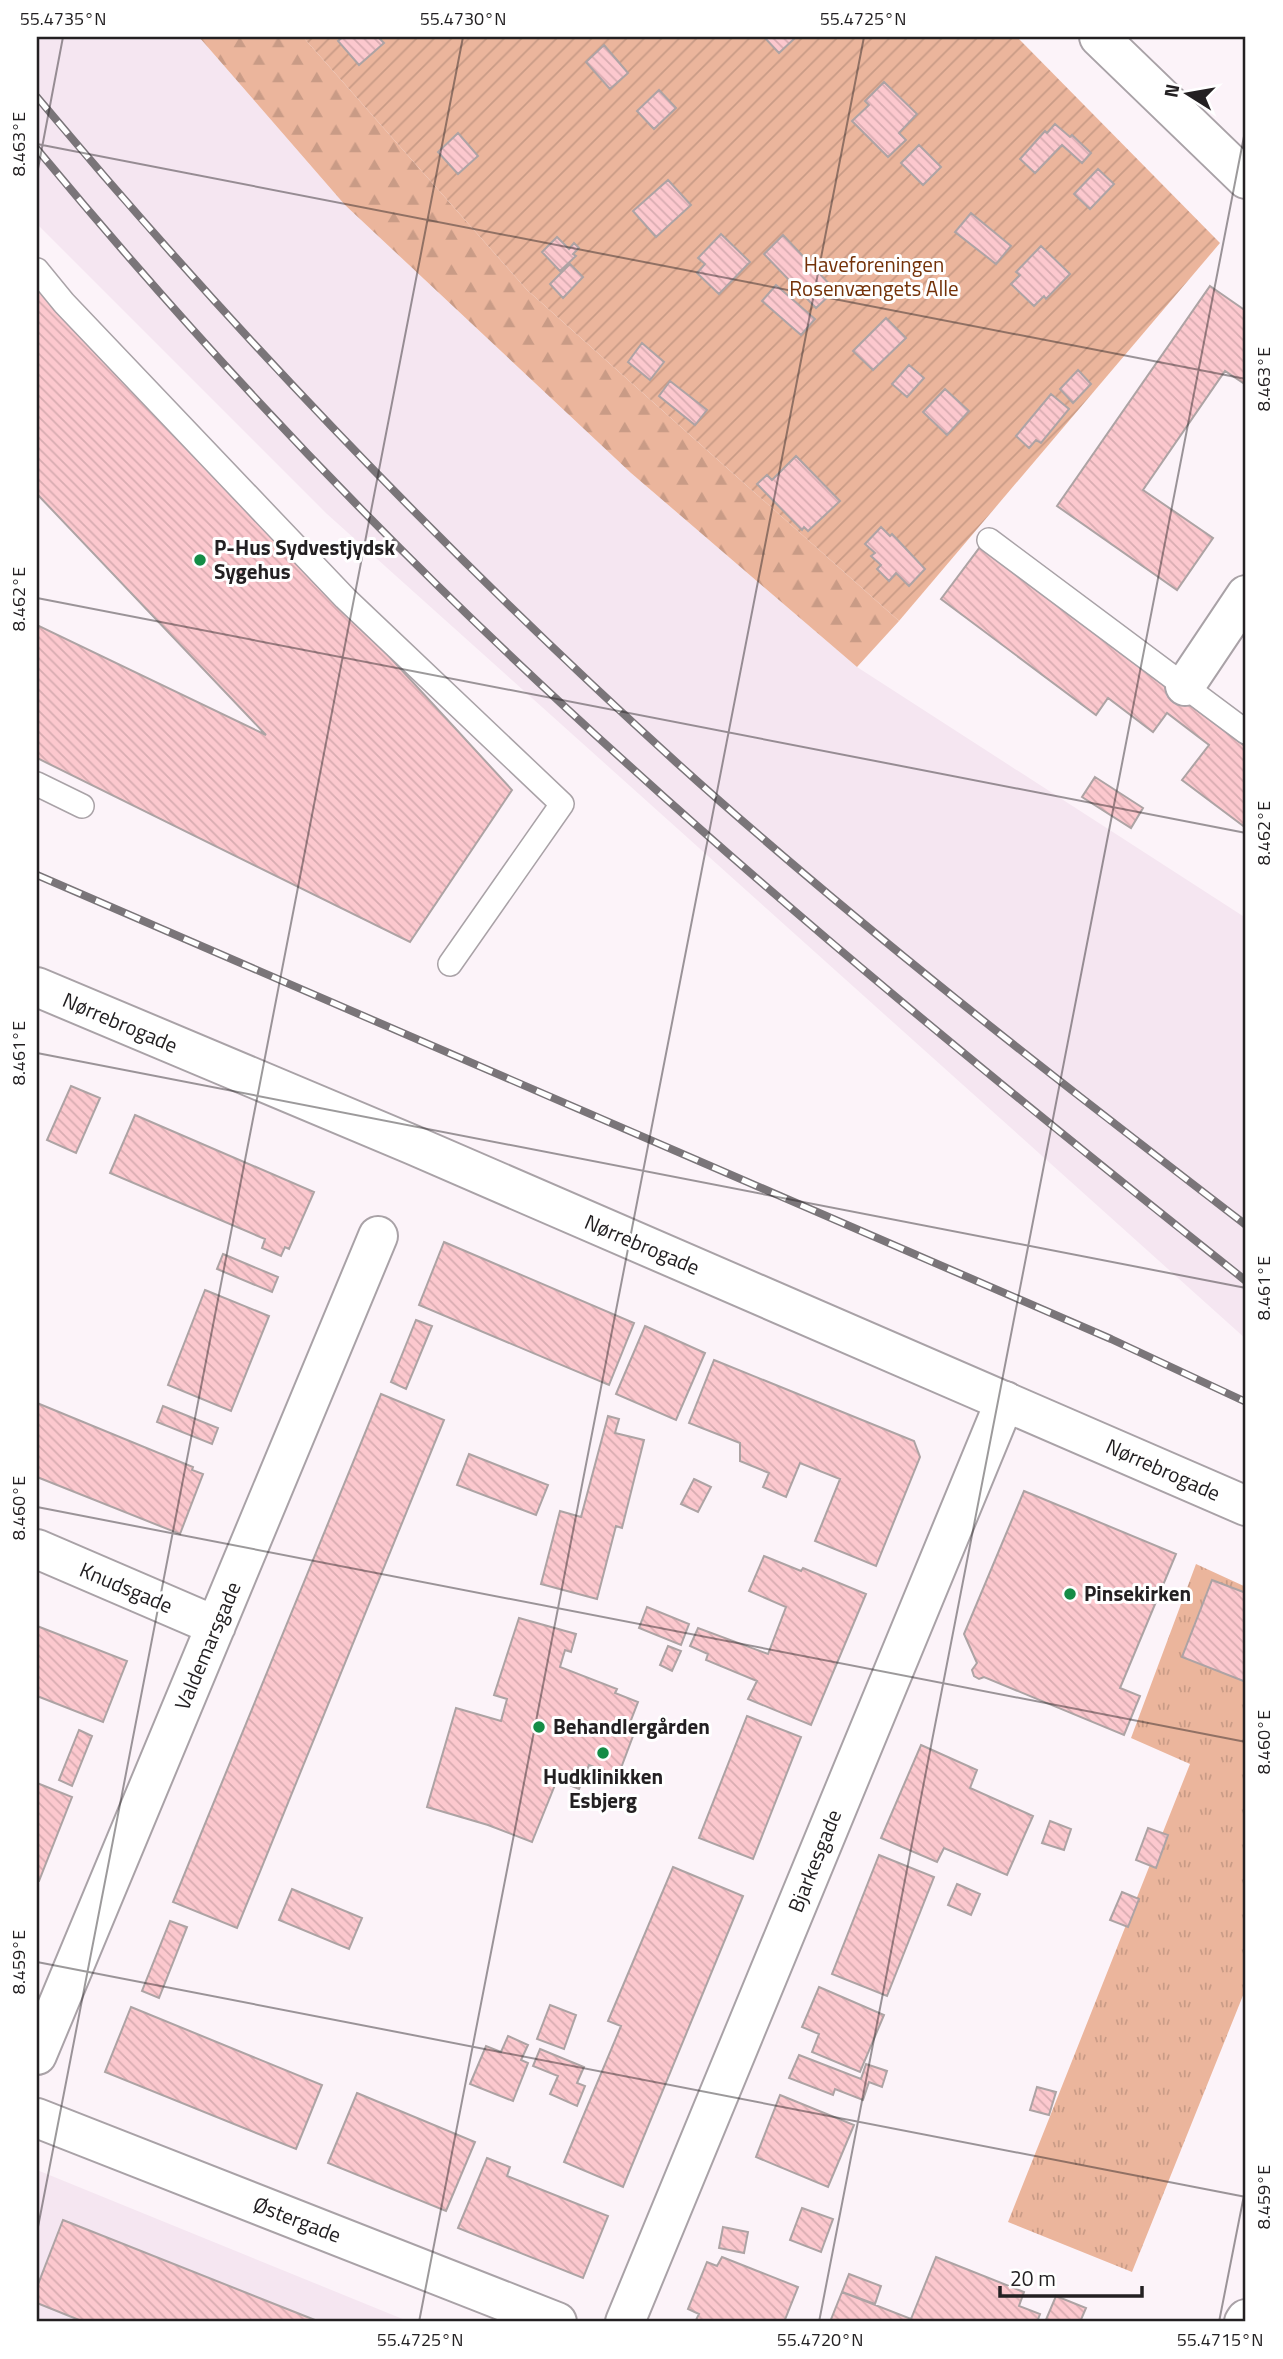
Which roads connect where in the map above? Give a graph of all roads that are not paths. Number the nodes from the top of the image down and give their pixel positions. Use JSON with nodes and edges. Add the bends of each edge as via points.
{"nodes":[{"id":1,"x":1099,"y":37,"type":"edge"},
{"id":2,"x":1246,"y":180,"type":"edge"},
{"id":3,"x":37,"y":270,"type":"edge"},
{"id":4,"x":989,"y":540,"type":"dead end"},
{"id":5,"x":1246,"y":595,"type":"edge"},
{"id":6,"x":1185,"y":686,"type":"junction"},
{"id":7,"x":1246,"y":732,"type":"edge"},
{"id":8,"x":37,"y":784,"type":"edge"},
{"id":9,"x":82,"y":806,"type":"dead end"},
{"id":10,"x":450,"y":964,"type":"dead end"},
{"id":11,"x":37,"y":988,"type":"edge"},
{"id":12,"x":377,"y":1236,"type":"dead end"},
{"id":13,"x":1005,"y":1401,"type":"junction"},
{"id":14,"x":1246,"y":1506,"type":"edge"},
{"id":15,"x":37,"y":1549,"type":"edge"},
{"id":16,"x":216,"y":1626,"type":"junction"},
{"id":17,"x":37,"y":2055,"type":"edge"},
{"id":18,"x":37,"y":2118,"type":"edge"},
{"id":19,"x":557,"y":2322,"type":"edge"},
{"id":20,"x":625,"y":2322,"type":"edge"}],
"edges":[{"from":1,"to":2,"type":"street"},
{"from":3,"to":10,"type":"lane","via":[[345,598],[562,804]]},
{"from":4,"to":6,"type":"lane"},
{"from":5,"to":6,"type":"street"},
{"from":6,"to":7,"type":"lane"},
{"from":8,"to":9,"type":"lane"},
{"from":11,"to":13,"type":"street","name":"Nørrebrogade"},
{"from":12,"to":16,"type":"street","name":"Valdemarsgade"},
{"from":13,"to":14,"type":"street","name":"Nørrebrogade"},
{"from":13,"to":20,"type":"street","name":"Bjarkesgade"},
{"from":15,"to":16,"type":"street","name":"Knudsgade"},
{"from":16,"to":17,"type":"street","name":"Valdemarsgade"},
{"from":18,"to":19,"type":"street","name":"Østergade"}]}
